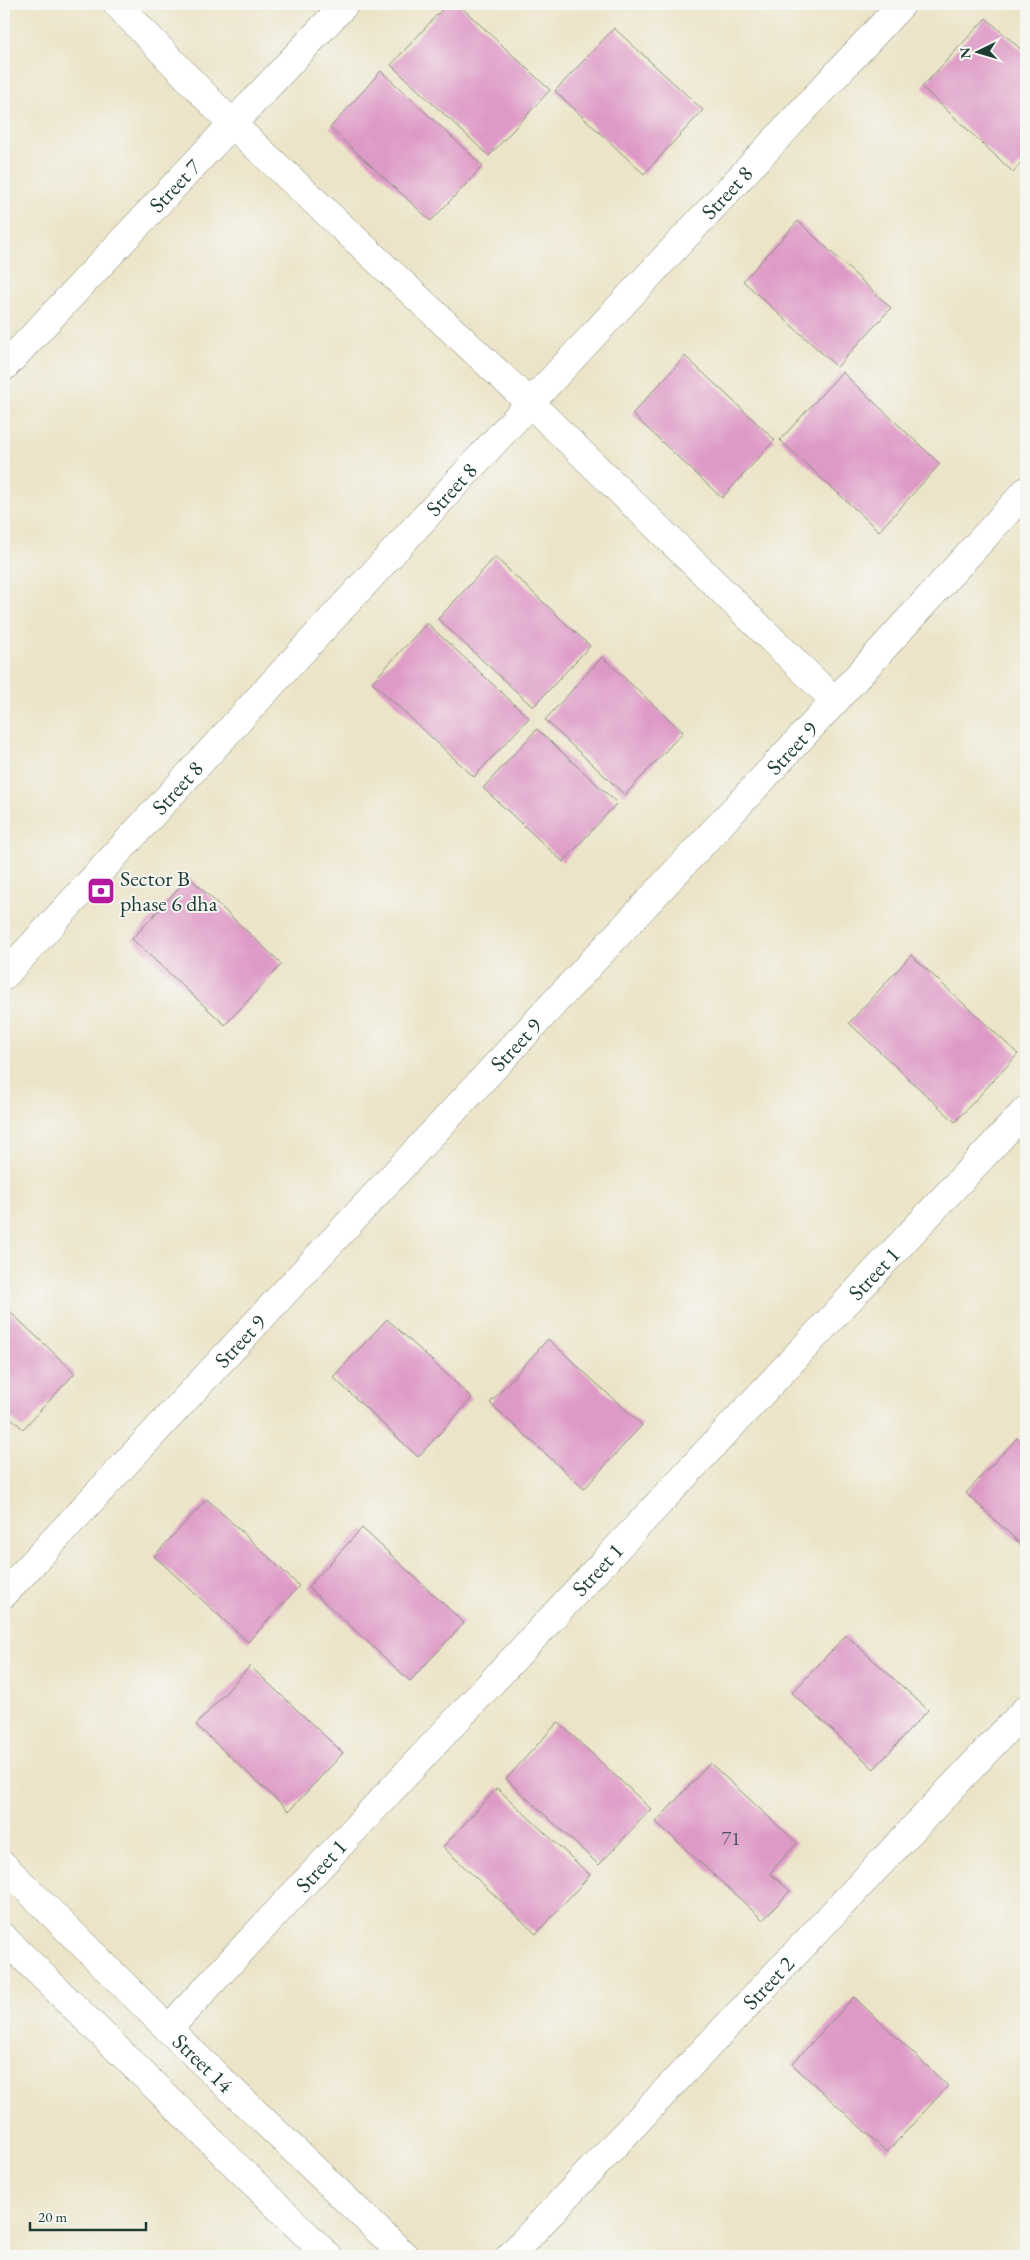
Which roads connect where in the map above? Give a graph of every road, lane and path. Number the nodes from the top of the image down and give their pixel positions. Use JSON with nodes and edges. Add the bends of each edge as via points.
{"nodes":[{"id":1,"x":118,"y":4,"type":"edge"},
{"id":2,"x":345,"y":4,"type":"edge"},
{"id":3,"x":902,"y":4,"type":"edge"},
{"id":4,"x":232,"y":124,"type":"junction"},
{"id":5,"x":4,"y":367,"type":"edge"},
{"id":6,"x":530,"y":404,"type":"junction"},
{"id":7,"x":1026,"y":491,"type":"edge"},
{"id":8,"x":835,"y":701,"type":"junction"},
{"id":9,"x":4,"y":976,"type":"edge"},
{"id":10,"x":1026,"y":1110,"type":"edge"},
{"id":11,"x":4,"y":1594,"type":"edge"},
{"id":12,"x":1026,"y":1709,"type":"edge"},
{"id":13,"x":4,"y":1866,"type":"edge"},
{"id":14,"x":4,"y":1938,"type":"edge"},
{"id":15,"x":168,"y":2029,"type":"junction"},
{"id":16,"x":399,"y":2254,"type":"edge"},
{"id":17,"x":328,"y":2256,"type":"edge"},
{"id":18,"x":510,"y":2256,"type":"edge"}],
"edges":[{"from":1,"to":4,"type":"street"},
{"from":2,"to":4,"type":"street","name":"Street 7"},
{"from":3,"to":6,"type":"street","name":"Street 8"},
{"from":4,"to":5,"type":"street","name":"Street 7"},
{"from":4,"to":6,"type":"street"},
{"from":6,"to":8,"type":"street"},
{"from":6,"to":9,"type":"street","name":"Street 8"},
{"from":7,"to":8,"type":"street","name":"Street 9"},
{"from":8,"to":11,"type":"street","name":"Street 9"},
{"from":10,"to":15,"type":"street","name":"Street 1"},
{"from":12,"to":18,"type":"street","name":"Street 2"},
{"from":13,"to":15,"type":"street","name":"Street 14"},
{"from":14,"to":17,"type":"street"},
{"from":15,"to":16,"type":"street","name":"Street 14"}]}
